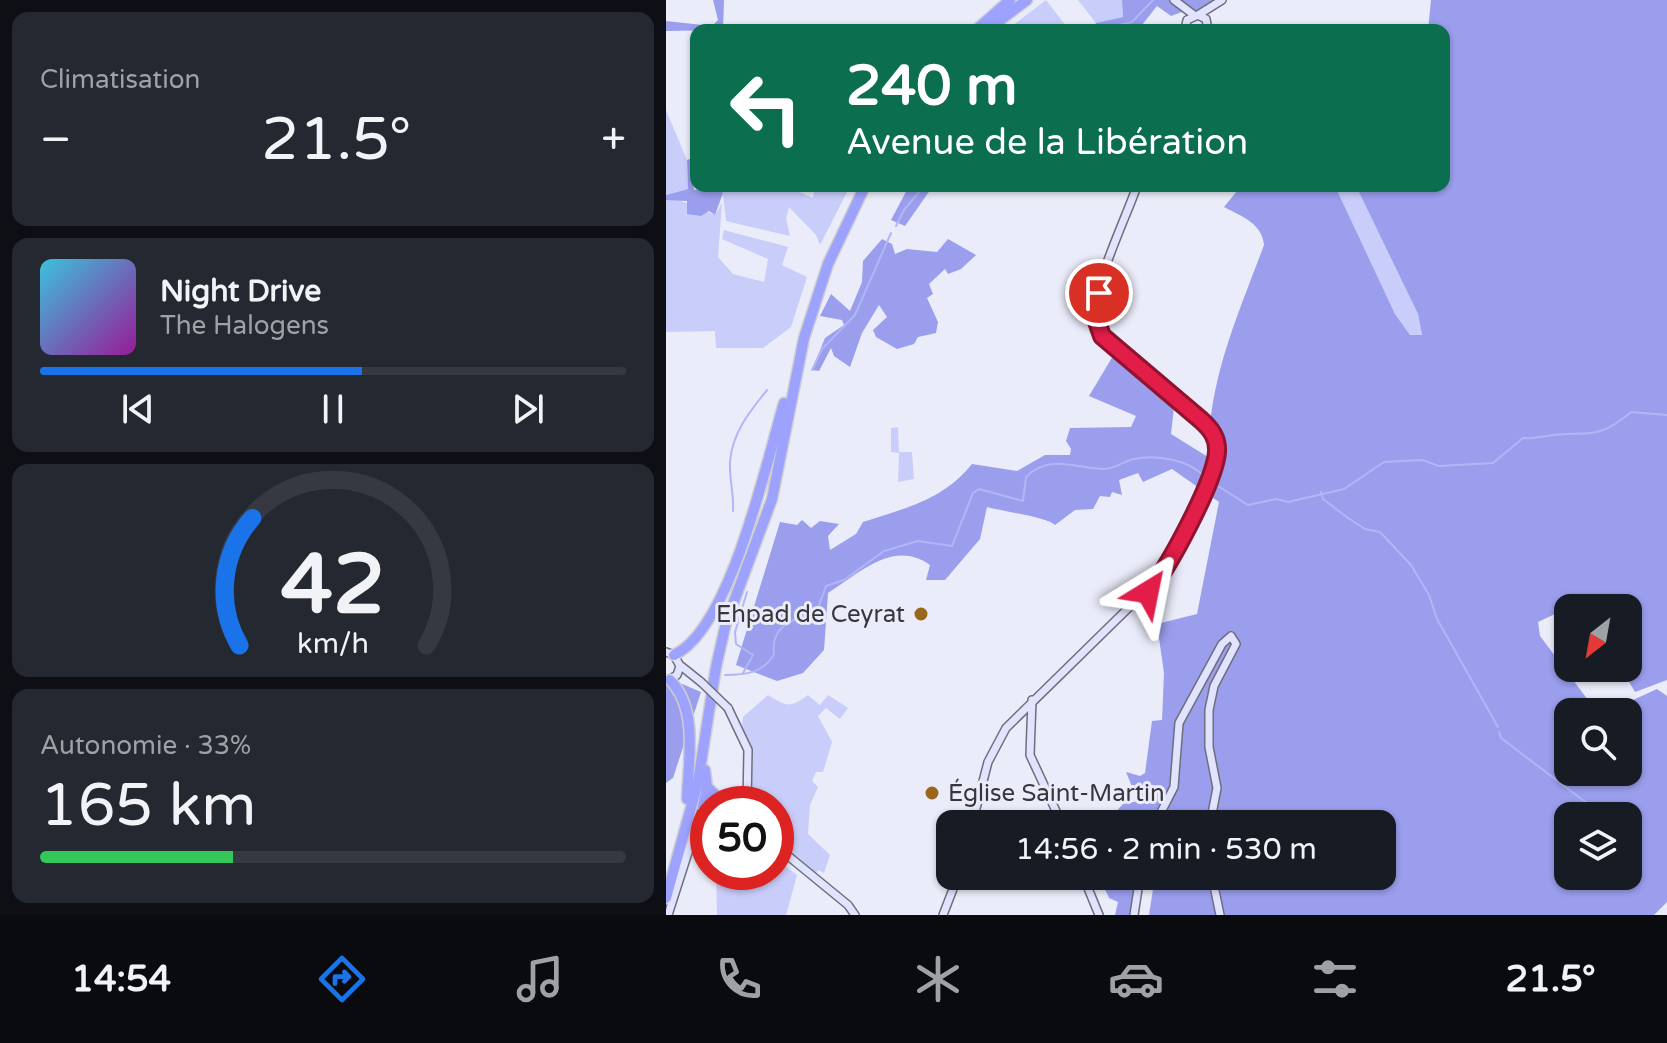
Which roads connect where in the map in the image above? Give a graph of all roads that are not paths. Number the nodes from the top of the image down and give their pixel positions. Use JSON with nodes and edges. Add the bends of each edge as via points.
{"nodes":[{"id":1,"x":1002,"y":0,"type":"edge"},
{"id":2,"x":1010,"y":0,"type":"edge"},
{"id":3,"x":1019,"y":0,"type":"edge"},
{"id":4,"x":1027,"y":0,"type":"edge"},
{"id":5,"x":1222,"y":0,"type":"edge"},
{"id":6,"x":1176,"y":2,"type":"edge"},
{"id":7,"x":1196,"y":15,"type":"junction"},
{"id":8,"x":980,"y":24,"type":"edge"},
{"id":9,"x":982,"y":24,"type":"edge"},
{"id":10,"x":993,"y":24,"type":"edge"},
{"id":11,"x":994,"y":24,"type":"edge"},
{"id":12,"x":1184,"y":24,"type":"edge"},
{"id":13,"x":1188,"y":24,"type":"edge"},
{"id":14,"x":1205,"y":24,"type":"edge"},
{"id":15,"x":1210,"y":24,"type":"edge"},
{"id":16,"x":855,"y":192,"type":"edge"},
{"id":17,"x":862,"y":192,"type":"edge"},
{"id":18,"x":1135,"y":192,"type":"edge"},
{"id":19,"x":784,"y":403,"type":"junction"},
{"id":20,"x":670,"y":654,"type":"edge"},
{"id":21,"x":680,"y":666,"type":"junction"},
{"id":22,"x":671,"y":678,"type":"edge"},
{"id":23,"x":701,"y":682,"type":"junction"},
{"id":24,"x":1026,"y":706,"type":"junction"},
{"id":25,"x":1032,"y":719,"type":"junction"},
{"id":26,"x":709,"y":721,"type":"junction"},
{"id":27,"x":750,"y":774,"type":"junction"},
{"id":28,"x":707,"y":786,"type":"edge"},
{"id":29,"x":745,"y":786,"type":"edge"},
{"id":30,"x":749,"y":786,"type":"edge"},
{"id":31,"x":687,"y":799,"type":"junction"},
{"id":32,"x":976,"y":810,"type":"edge"},
{"id":33,"x":1056,"y":810,"type":"edge"},
{"id":34,"x":1162,"y":810,"type":"edge"},
{"id":35,"x":1213,"y":810,"type":"edge"},
{"id":36,"x":690,"y":846,"type":"edge"},
{"id":37,"x":794,"y":861,"type":"edge"},
{"id":38,"x":666,"y":879,"type":"edge"},
{"id":39,"x":953,"y":890,"type":"edge"},
{"id":40,"x":1089,"y":890,"type":"edge"},
{"id":41,"x":1138,"y":890,"type":"edge"},
{"id":42,"x":1215,"y":890,"type":"edge"},
{"id":43,"x":666,"y":898,"type":"edge"},
{"id":44,"x":853,"y":911,"type":"edge"},
{"id":45,"x":668,"y":915,"type":"edge"},
{"id":46,"x":943,"y":915,"type":"edge"},
{"id":47,"x":1099,"y":915,"type":"edge"},
{"id":48,"x":1134,"y":915,"type":"edge"},
{"id":49,"x":1220,"y":915,"type":"edge"}],
"edges":[{"from":1,"to":8,"type":"highway"},
{"from":2,"to":9,"type":"highway"},
{"from":3,"to":10,"type":"highway"},
{"from":4,"to":11,"type":"highway"},
{"from":5,"to":7,"type":"street"},
{"from":5,"to":15,"type":"street"},
{"from":6,"to":7,"type":"street"},
{"from":6,"to":12,"type":"street"},
{"from":7,"to":13,"type":"street"},
{"from":7,"to":14,"type":"street"},
{"from":16,"to":19,"type":"highway","via":[[808,303]]},
{"from":17,"to":26,"type":"highway","via":[[813,305],[772,499],[726,623]]},
{"from":18,"to":24,"type":"street","via":[[1097,298],[1097,326],[1110,346],[1211,430],[1217,444],[1215,462],[1171,559],[1154,584]]},
{"from":19,"to":20,"type":"highway","via":[[746,535],[706,621],[686,647]]},
{"from":19,"to":31,"type":"highway","via":[[766,497],[720,621]]},
{"from":20,"to":21,"type":"street"},
{"from":21,"to":22,"type":"street"},
{"from":21,"to":23,"type":"street"},
{"from":22,"to":23,"type":"street"},
{"from":22,"to":31,"type":"highway","via":[[684,705],[689,734]]},
{"from":23,"to":27,"type":"street","bridge":true,"via":[[728,708],[748,750]]},
{"from":24,"to":25,"type":"street"},
{"from":24,"to":25,"type":"street"},
{"from":24,"to":32,"type":"street","via":[[993,751]]},
{"from":25,"to":33,"type":"street","via":[[1030,755]]},
{"from":26,"to":28,"type":"highway"},
{"from":26,"to":43,"type":"highway"},
{"from":27,"to":29,"type":"street"},
{"from":27,"to":30,"type":"street"},
{"from":31,"to":38,"type":"highway"},
{"from":34,"to":35,"type":"street","via":[[1174,787],[1179,723],[1231,636],[1236,644],[1214,686],[1209,710],[1217,788]]},
{"from":36,"to":45,"type":"street"},
{"from":37,"to":44,"type":"street"},
{"from":39,"to":46,"type":"street"},
{"from":40,"to":47,"type":"street"},
{"from":41,"to":48,"type":"street"},
{"from":42,"to":49,"type":"street"}]}
